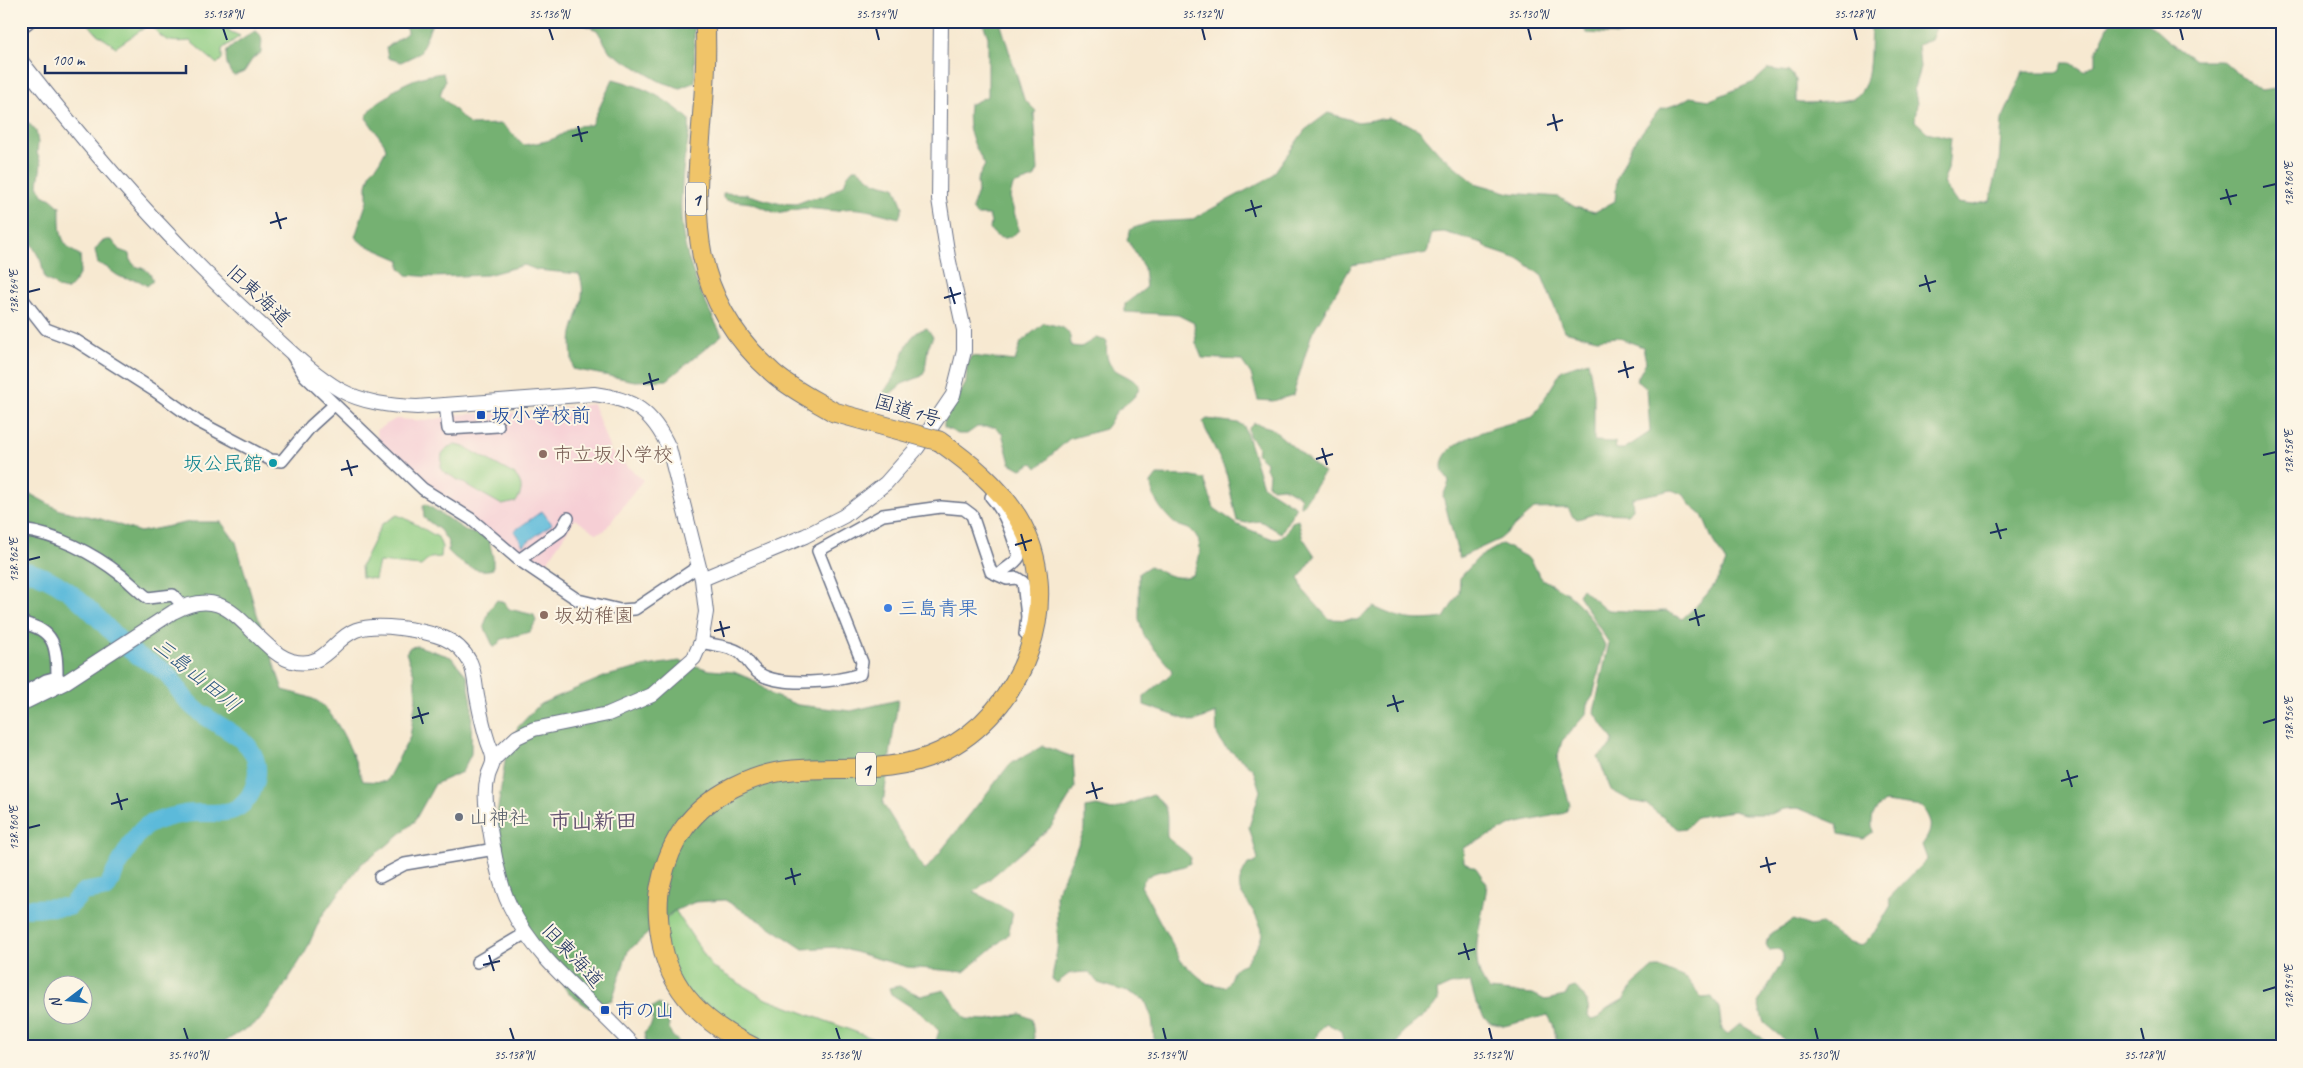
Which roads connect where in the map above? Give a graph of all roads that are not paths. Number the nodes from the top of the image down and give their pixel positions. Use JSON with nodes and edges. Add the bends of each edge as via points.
{"nodes":[{"id":1,"x":30,"y":21,"type":"edge"},
{"id":2,"x":705,"y":21,"type":"edge"},
{"id":3,"x":941,"y":21,"type":"edge"},
{"id":4,"x":21,"y":28,"type":"edge"},
{"id":5,"x":21,"y":60,"type":"edge"},
{"id":6,"x":36,"y":79,"type":"junction"},
{"id":7,"x":21,"y":81,"type":"edge"},
{"id":8,"x":21,"y":296,"type":"edge"},
{"id":9,"x":291,"y":352,"type":"junction"},
{"id":10,"x":334,"y":404,"type":"junction"},
{"id":11,"x":445,"y":405,"type":"junction"},
{"id":12,"x":498,"y":426,"type":"dead end"},
{"id":13,"x":966,"y":460,"type":"junction"},
{"id":14,"x":568,"y":518,"type":"dead end"},
{"id":15,"x":21,"y":530,"type":"edge"},
{"id":16,"x":519,"y":560,"type":"junction"},
{"id":17,"x":700,"y":572,"type":"junction"},
{"id":18,"x":1000,"y":574,"type":"junction"},
{"id":19,"x":183,"y":606,"type":"junction"},
{"id":20,"x":21,"y":623,"type":"edge"},
{"id":21,"x":701,"y":642,"type":"junction"},
{"id":22,"x":1028,"y":655,"type":"junction"},
{"id":23,"x":61,"y":680,"type":"junction"},
{"id":24,"x":21,"y":694,"type":"edge"},
{"id":25,"x":21,"y":704,"type":"edge"},
{"id":26,"x":493,"y":760,"type":"junction"},
{"id":27,"x":495,"y":849,"type":"junction"},
{"id":28,"x":380,"y":877,"type":"dead end"},
{"id":29,"x":526,"y":933,"type":"junction"},
{"id":30,"x":477,"y":962,"type":"dead end"},
{"id":31,"x":634,"y":1047,"type":"edge"},
{"id":32,"x":753,"y":1047,"type":"edge"}],
"edges":[{"from":1,"to":4,"type":"street"},
{"from":2,"to":13,"type":"highway","name":"国道1号","number":"1","bridge":true,"via":[[705,93],[696,190],[698,232],[704,267],[731,324],[754,354],[775,374],[834,412],[939,441]]},
{"from":3,"to":17,"type":"street","via":[[939,199],[964,330],[964,351],[953,395],[917,448],[886,483],[844,516],[804,536]]},
{"from":5,"to":6,"type":"street","name":"旧東海道"},
{"from":6,"to":7,"type":"street"},
{"from":6,"to":9,"type":"street","name":"旧東海道","via":[[131,195],[200,268]]},
{"from":8,"to":10,"type":"street","via":[[46,329],[75,340],[197,421],[262,456],[282,461]]},
{"from":9,"to":10,"type":"street","name":"旧東海道","via":[[305,376]]},
{"from":9,"to":11,"type":"street","via":[[325,380],[354,396],[391,406]]},
{"from":10,"to":16,"type":"street","name":"旧東海道","via":[[423,490],[471,519]]},
{"from":11,"to":12,"type":"street","via":[[448,429]]},
{"from":11,"to":17,"type":"street","via":[[594,394],[613,396],[646,412],[660,428],[669,448]]},
{"from":13,"to":18,"type":"street","via":[[978,482],[997,503],[1014,538],[1019,557],[1015,564]]},
{"from":13,"to":22,"type":"highway","name":"国道1号","number":"1","via":[[990,480],[1027,535],[1035,561],[1039,605]]},
{"from":14,"to":16,"type":"street","via":[[561,530]]},
{"from":15,"to":19,"type":"street","via":[[39,532],[83,551],[111,568],[148,598],[173,596]]},
{"from":16,"to":17,"type":"street","name":"旧東海道","via":[[578,600],[627,610],[644,604]]},
{"from":17,"to":21,"type":"street","via":[[706,612]]},
{"from":18,"to":21,"type":"street","via":[[990,572],[972,515],[964,509],[941,507],[883,516],[818,551],[862,662],[860,674],[798,682],[773,680],[759,674],[738,651]]},
{"from":18,"to":22,"type":"street","via":[[1023,582],[1027,617],[1023,641]]},
{"from":19,"to":23,"type":"street","via":[[114,651]]},
{"from":19,"to":26,"type":"street","name":"旧東海道","via":[[208,601],[222,605],[282,658],[293,662],[322,657],[356,630],[377,627],[445,639],[463,652],[474,674],[480,713]]},
{"from":20,"to":23,"type":"street","via":[[37,626],[48,635],[54,646]]},
{"from":21,"to":26,"type":"street","via":[[694,658],[652,695],[608,714],[534,729],[517,737]]},
{"from":22,"to":32,"type":"highway","name":"国道1号","number":"1","via":[[1001,704],[973,730],[941,752],[876,768],[792,770],[762,776],[706,805],[685,827],[670,854],[660,884],[658,913],[666,961],[699,1013]]},
{"from":23,"to":24,"type":"street","via":[[46,680]]},
{"from":23,"to":25,"type":"street"},
{"from":26,"to":27,"type":"street","name":"旧東海道","via":[[486,790]]},
{"from":27,"to":28,"type":"street","via":[[405,864]]},
{"from":27,"to":29,"type":"street","name":"旧東海道","via":[[504,893]]},
{"from":29,"to":30,"type":"street"},
{"from":29,"to":31,"type":"street","name":"旧東海道","via":[[539,952]]}]}
